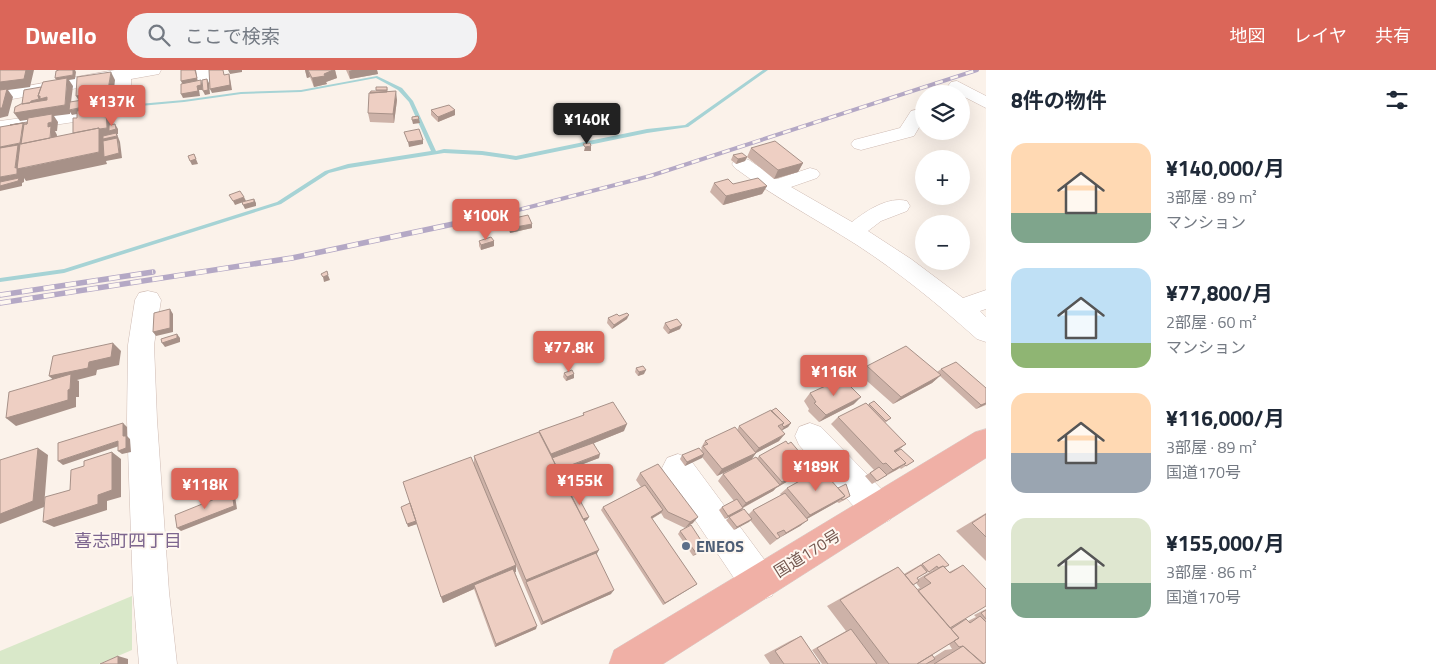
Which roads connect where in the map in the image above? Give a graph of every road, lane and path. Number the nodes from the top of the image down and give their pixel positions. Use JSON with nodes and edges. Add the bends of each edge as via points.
{"nodes":[{"id":1,"x":153,"y":70,"type":"edge"},
{"id":2,"x":122,"y":73,"type":"edge"},
{"id":3,"x":0,"y":96,"type":"edge"},
{"id":4,"x":915,"y":118,"type":"edge"},
{"id":5,"x":0,"y":127,"type":"edge"},
{"id":6,"x":861,"y":144,"type":"dead end"},
{"id":7,"x":742,"y":164,"type":"edge"},
{"id":8,"x":810,"y":174,"type":"dead end"},
{"id":9,"x":777,"y":189,"type":"junction"},
{"id":10,"x":899,"y":206,"type":"dead end"},
{"id":11,"x":853,"y":232,"type":"junction"},
{"id":12,"x":986,"y":299,"type":"edge"},
{"id":13,"x":148,"y":300,"type":"dead end"},
{"id":14,"x":960,"y":309,"type":"junction"},
{"id":15,"x":986,"y":332,"type":"edge"},
{"id":16,"x":810,"y":436,"type":"dead end"},
{"id":17,"x":986,"y":442,"type":"edge"},
{"id":18,"x":678,"y":468,"type":"dead end"},
{"id":19,"x":878,"y":509,"type":"junction"},
{"id":20,"x":759,"y":582,"type":"junction"},
{"id":21,"x":158,"y":664,"type":"edge"},
{"id":22,"x":628,"y":664,"type":"edge"}],
"edges":[{"from":1,"to":2,"type":"street"},
{"from":2,"to":3,"type":"street"},
{"from":2,"to":5,"type":"street","via":[[123,99],[115,110]]},
{"from":4,"to":6,"type":"street","via":[[907,132]]},
{"from":7,"to":9,"type":"street"},
{"from":8,"to":9,"type":"street","via":[[784,183]]},
{"from":9,"to":11,"type":"street"},
{"from":10,"to":11,"type":"street","via":[[873,216]]},
{"from":11,"to":14,"type":"street"},
{"from":12,"to":14,"type":"street"},
{"from":13,"to":21,"type":"street","via":[[141,345],[142,420],[150,592]]},
{"from":14,"to":15,"type":"street"},
{"from":16,"to":19,"type":"street"},
{"from":17,"to":19,"type":"highway","name":"国道170号"},
{"from":18,"to":20,"type":"street"},
{"from":19,"to":20,"type":"highway","name":"国道170号"},
{"from":20,"to":22,"type":"highway","name":"国道170号"}]}
